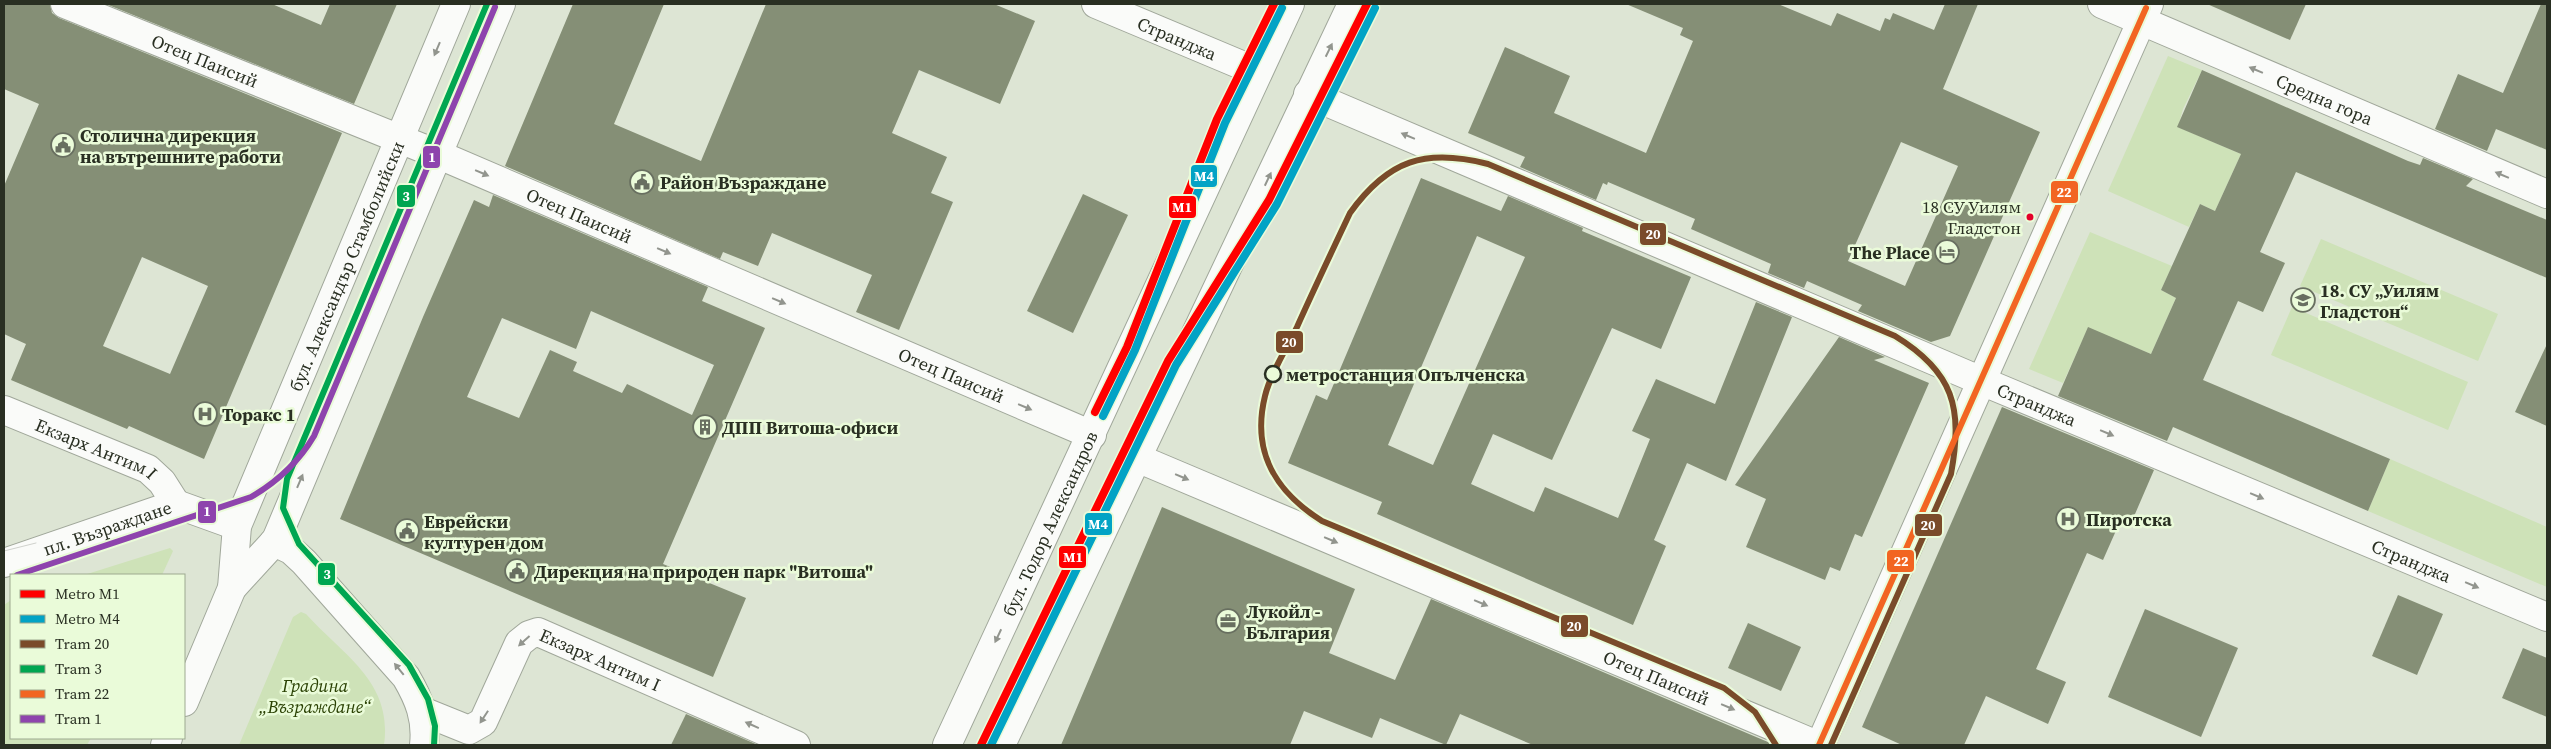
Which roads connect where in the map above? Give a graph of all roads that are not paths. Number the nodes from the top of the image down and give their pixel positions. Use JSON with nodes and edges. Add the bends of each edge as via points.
{"nodes":[{"id":1,"x":65,"y":4,"type":"edge"},
{"id":2,"x":456,"y":4,"type":"edge"},
{"id":3,"x":501,"y":4,"type":"edge"},
{"id":4,"x":1096,"y":4,"type":"edge"},
{"id":5,"x":1290,"y":4,"type":"edge"},
{"id":6,"x":1352,"y":4,"type":"edge"},
{"id":7,"x":2102,"y":4,"type":"edge"},
{"id":8,"x":2146,"y":12,"type":"edge"},
{"id":9,"x":1258,"y":72,"type":"junction"},
{"id":10,"x":1308,"y":94,"type":"junction"},
{"id":11,"x":399,"y":139,"type":"junction"},
{"id":12,"x":437,"y":154,"type":"junction"},
{"id":13,"x":2547,"y":194,"type":"edge"},
{"id":14,"x":1982,"y":381,"type":"junction"},
{"id":15,"x":4,"y":410,"type":"edge"},
{"id":16,"x":1092,"y":435,"type":"junction"},
{"id":17,"x":1137,"y":458,"type":"junction"},
{"id":18,"x":176,"y":504,"type":"junction"},
{"id":19,"x":237,"y":526,"type":"junction"},
{"id":20,"x":274,"y":542,"type":"junction"},
{"id":21,"x":4,"y":563,"type":"edge"},
{"id":22,"x":232,"y":588,"type":"junction"},
{"id":23,"x":2547,"y":617,"type":"edge"},
{"id":24,"x":185,"y":700,"type":"edge"},
{"id":25,"x":422,"y":711,"type":"junction"},
{"id":26,"x":424,"y":745,"type":"edge"},
{"id":27,"x":796,"y":745,"type":"edge"},
{"id":28,"x":947,"y":745,"type":"edge"},
{"id":29,"x":1001,"y":745,"type":"edge"},
{"id":30,"x":1819,"y":745,"type":"edge"}],
"edges":[{"from":1,"to":11,"type":"street","name":"Отец Паисий"},
{"from":2,"to":11,"type":"street","name":"бул. Александър Стамболийски","one_way":true},
{"from":3,"to":12,"type":"street","name":"бул. Александър Стамболийски"},
{"from":4,"to":9,"type":"street","name":"Странджа"},
{"from":5,"to":9,"type":"street","name":"бул. Тодор Александров"},
{"from":10,"to":6,"type":"street","one_way":true},
{"from":7,"to":8,"type":"street","name":"Средна гора"},
{"from":13,"to":8,"type":"street","name":"Средна гора","one_way":true},
{"from":8,"to":14,"type":"street"},
{"from":9,"to":16,"type":"street","name":"бул. Тодор Александров"},
{"from":14,"to":10,"type":"street","name":"Странджа","one_way":true},
{"from":17,"to":10,"type":"street","one_way":true},
{"from":11,"to":12,"type":"street","name":"Отец Паисий"},
{"from":11,"to":19,"type":"street","name":"бул. Александър Стамболийски"},
{"from":12,"to":16,"type":"street","name":"Отец Паисий","one_way":true},
{"from":20,"to":12,"type":"street","name":"бул. Александър Стамболийски","one_way":true},
{"from":14,"to":23,"type":"street","name":"Странджа","one_way":true},
{"from":14,"to":30,"type":"street"},
{"from":15,"to":18,"type":"street","name":"Екзарх Антим I","via":[[148,469],[162,482]]},
{"from":16,"to":28,"type":"street","name":"бул. Тодор Александров","one_way":true},
{"from":17,"to":29,"type":"street"},
{"from":17,"to":30,"type":"street","name":"Отец Паисий","one_way":true},
{"from":18,"to":19,"type":"street","name":"пл. Възраждане"},
{"from":18,"to":21,"type":"street","name":"пл. Възраждане"},
{"from":19,"to":22,"type":"street","name":"бул. Александър Стамболийски"},
{"from":20,"to":22,"type":"street","name":"бул. Александър Стамболийски"},
{"from":25,"to":20,"type":"street","one_way":true,"via":[[419,698],[391,659],[304,562],[291,550]]},
{"from":22,"to":24,"type":"street","name":"бул. Александър Стамболийски"},
{"from":25,"to":26,"type":"street","via":[[426,727]]},
{"from":27,"to":25,"type":"street","name":"Екзарх Антим I","one_way":true,"via":[[538,632],[519,643],[483,722],[469,730]]}]}
